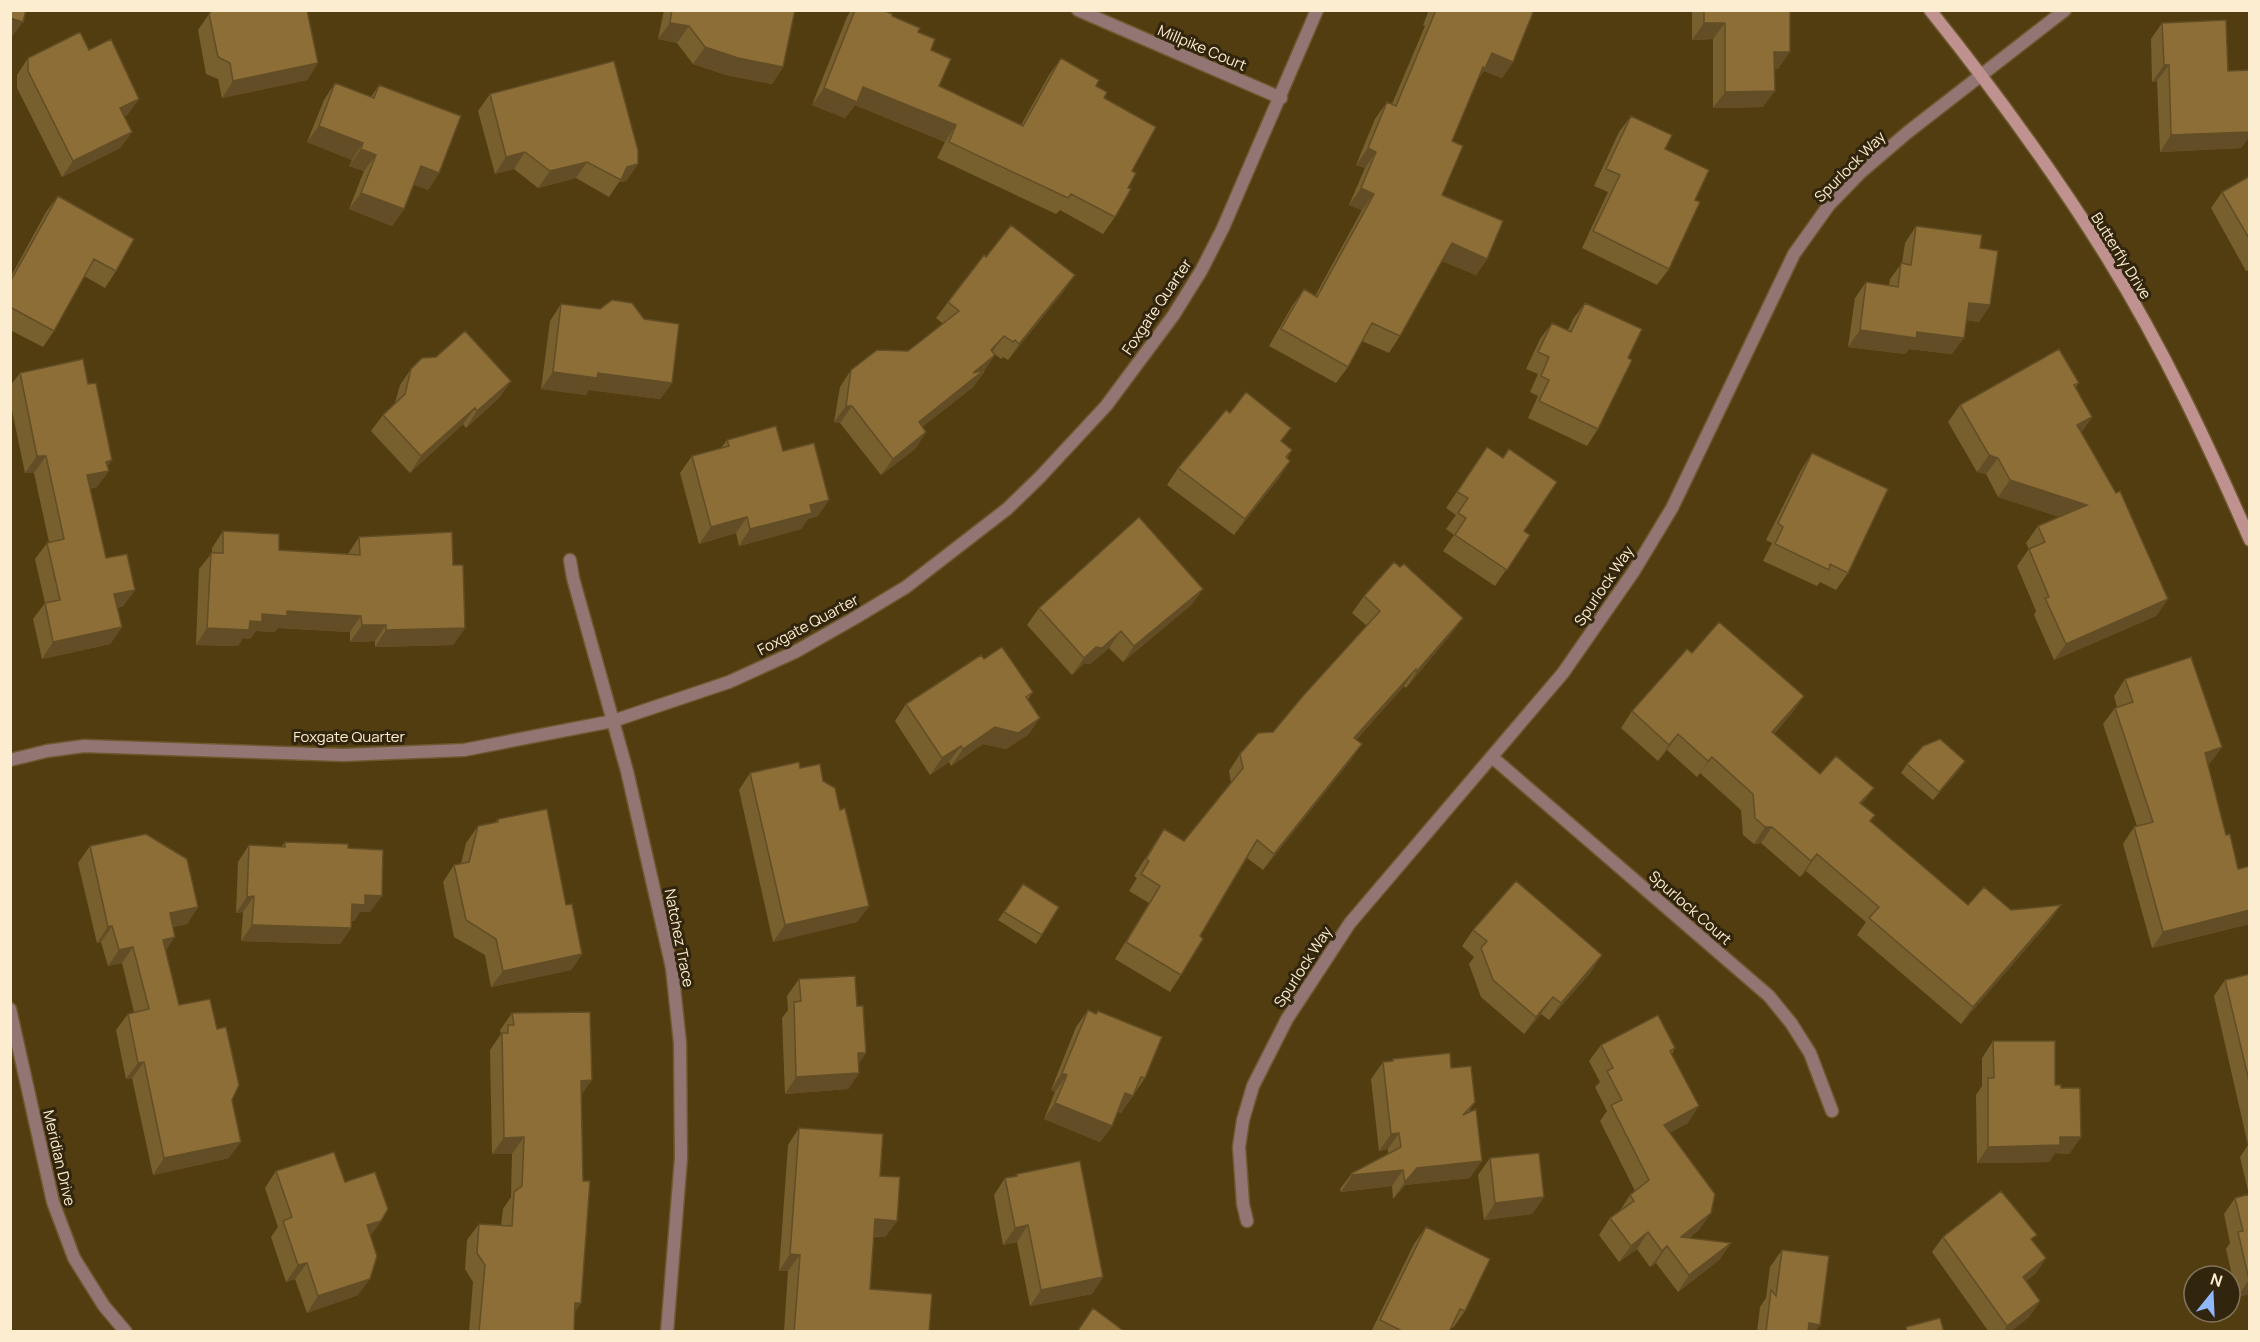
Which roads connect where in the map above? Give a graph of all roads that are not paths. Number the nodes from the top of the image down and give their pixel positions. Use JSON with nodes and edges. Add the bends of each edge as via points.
{"nodes":[{"id":1,"x":1077,"y":10,"type":"edge"},
{"id":2,"x":1317,"y":10,"type":"edge"},
{"id":3,"x":1930,"y":10,"type":"edge"},
{"id":4,"x":2065,"y":10,"type":"edge"},
{"id":5,"x":1981,"y":74,"type":"junction"},
{"id":6,"x":1281,"y":98,"type":"junction"},
{"id":7,"x":2250,"y":540,"type":"edge"},
{"id":8,"x":570,"y":560,"type":"dead end"},
{"id":9,"x":613,"y":721,"type":"junction"},
{"id":10,"x":1492,"y":757,"type":"junction"},
{"id":11,"x":10,"y":760,"type":"edge"},
{"id":12,"x":10,"y":1009,"type":"edge"},
{"id":13,"x":1832,"y":1111,"type":"dead end"},
{"id":14,"x":1247,"y":1221,"type":"dead end"},
{"id":15,"x":126,"y":1332,"type":"edge"},
{"id":16,"x":667,"y":1332,"type":"edge"}],
"edges":[{"from":1,"to":6,"type":"street","name":"Millpike Court"},
{"from":2,"to":6,"type":"street","name":"Foxgate Quarter"},
{"from":3,"to":5,"type":"street","name":"Butterfly Drive"},
{"from":4,"to":5,"type":"street","name":"Spurlock Way"},
{"from":5,"to":7,"type":"street","name":"Butterfly Drive","via":[[2114,269],[2208,444]]},
{"from":5,"to":10,"type":"street","name":"Spurlock Way","via":[[1900,138],[1829,205],[1794,254],[1672,508],[1634,571],[1563,673]]},
{"from":6,"to":9,"type":"street","name":"Foxgate Quarter","via":[[1224,228],[1173,315],[1106,406],[1007,509],[906,587],[795,652],[729,682]]},
{"from":8,"to":9,"type":"street","name":"Natchez Trace"},
{"from":9,"to":11,"type":"street","name":"Foxgate Quarter","via":[[464,750],[343,755],[84,746]]},
{"from":9,"to":16,"type":"street","name":"Natchez Trace","via":[[672,968],[680,1043],[681,1158]]},
{"from":10,"to":13,"type":"street","name":"Spurlock Court","via":[[1769,996],[1809,1053]]},
{"from":10,"to":14,"type":"street","name":"Spurlock Way","via":[[1350,923],[1287,1019],[1253,1086],[1243,1120],[1239,1147]]},
{"from":12,"to":15,"type":"street","name":"Meridian Drive","via":[[53,1203],[74,1258],[104,1306]]}]}
